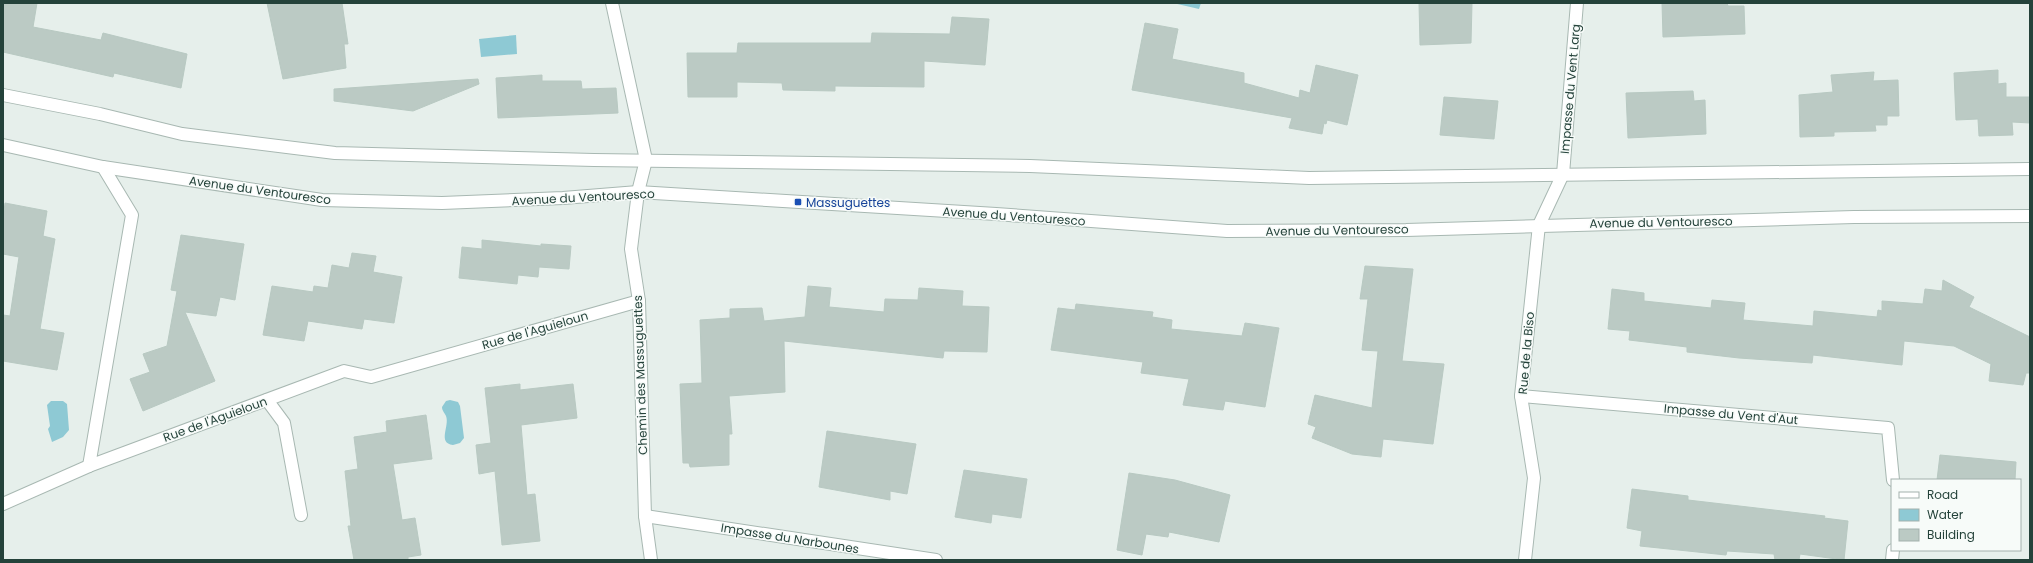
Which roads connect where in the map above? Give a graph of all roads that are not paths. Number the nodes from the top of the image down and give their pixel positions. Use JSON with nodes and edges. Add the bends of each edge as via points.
{"nodes":[{"id":1,"x":612,"y":3,"type":"edge"},
{"id":2,"x":1577,"y":3,"type":"edge"},
{"id":3,"x":3,"y":95,"type":"edge"},
{"id":4,"x":3,"y":145,"type":"edge"},
{"id":5,"x":646,"y":160,"type":"junction"},
{"id":6,"x":103,"y":167,"type":"junction"},
{"id":7,"x":2030,"y":170,"type":"edge"},
{"id":8,"x":1563,"y":174,"type":"junction"},
{"id":9,"x":638,"y":192,"type":"junction"},
{"id":10,"x":2030,"y":216,"type":"edge"},
{"id":11,"x":1539,"y":225,"type":"junction"},
{"id":12,"x":639,"y":301,"type":"junction"},
{"id":13,"x":1521,"y":396,"type":"junction"},
{"id":14,"x":266,"y":400,"type":"junction"},
{"id":15,"x":89,"y":466,"type":"junction"},
{"id":16,"x":1893,"y":479,"type":"edge"},
{"id":17,"x":3,"y":504,"type":"edge"},
{"id":18,"x":300,"y":515,"type":"dead end"},
{"id":19,"x":645,"y":516,"type":"junction"},
{"id":20,"x":651,"y":560,"type":"edge"},
{"id":21,"x":936,"y":560,"type":"edge"},
{"id":22,"x":1525,"y":560,"type":"edge"}],
"edges":[{"from":1,"to":5,"type":"street","name":"Chemin des Massuguettes"},
{"from":2,"to":8,"type":"street","name":"Impasse du Vent Larg"},
{"from":3,"to":5,"type":"street","via":[[100,114],[182,134],[335,153]]},
{"from":4,"to":6,"type":"street","name":"Avenue du Ventouresco"},
{"from":5,"to":8,"type":"street","via":[[1030,166],[1309,178]]},
{"from":5,"to":9,"type":"street","name":"Chemin des Massuguettes"},
{"from":6,"to":9,"type":"street","name":"Avenue du Ventouresco","via":[[322,200],[442,203]]},
{"from":6,"to":15,"type":"street","via":[[132,215]]},
{"from":7,"to":8,"type":"street"},
{"from":8,"to":11,"type":"street","name":"Rue de la Biso"},
{"from":9,"to":11,"type":"street","name":"Avenue du Ventouresco","via":[[1227,231],[1406,230]]},
{"from":9,"to":12,"type":"street","name":"Chemin des Massuguettes","via":[[631,249]]},
{"from":10,"to":11,"type":"street","name":"Avenue du Ventouresco","via":[[1854,217]]},
{"from":11,"to":13,"type":"street","name":"Rue de la Biso"},
{"from":12,"to":14,"type":"street","name":"Rue de l'Aguieloun","via":[[371,377],[344,371]]},
{"from":12,"to":19,"type":"street","name":"Chemin des Massuguettes"},
{"from":13,"to":16,"type":"street","name":"Impasse du Vent d'Aut","via":[[1888,428]]},
{"from":13,"to":22,"type":"street","name":"Rue de la Biso","via":[[1534,478]]},
{"from":14,"to":15,"type":"street","name":"Rue de l'Aguieloun"},
{"from":14,"to":18,"type":"street","via":[[284,424]]},
{"from":15,"to":17,"type":"street","name":"Rue de l'Aguieloun"},
{"from":19,"to":20,"type":"street","name":"Chemin des Massuguettes"},
{"from":19,"to":21,"type":"street","name":"Impasse du Narbounes"}]}
